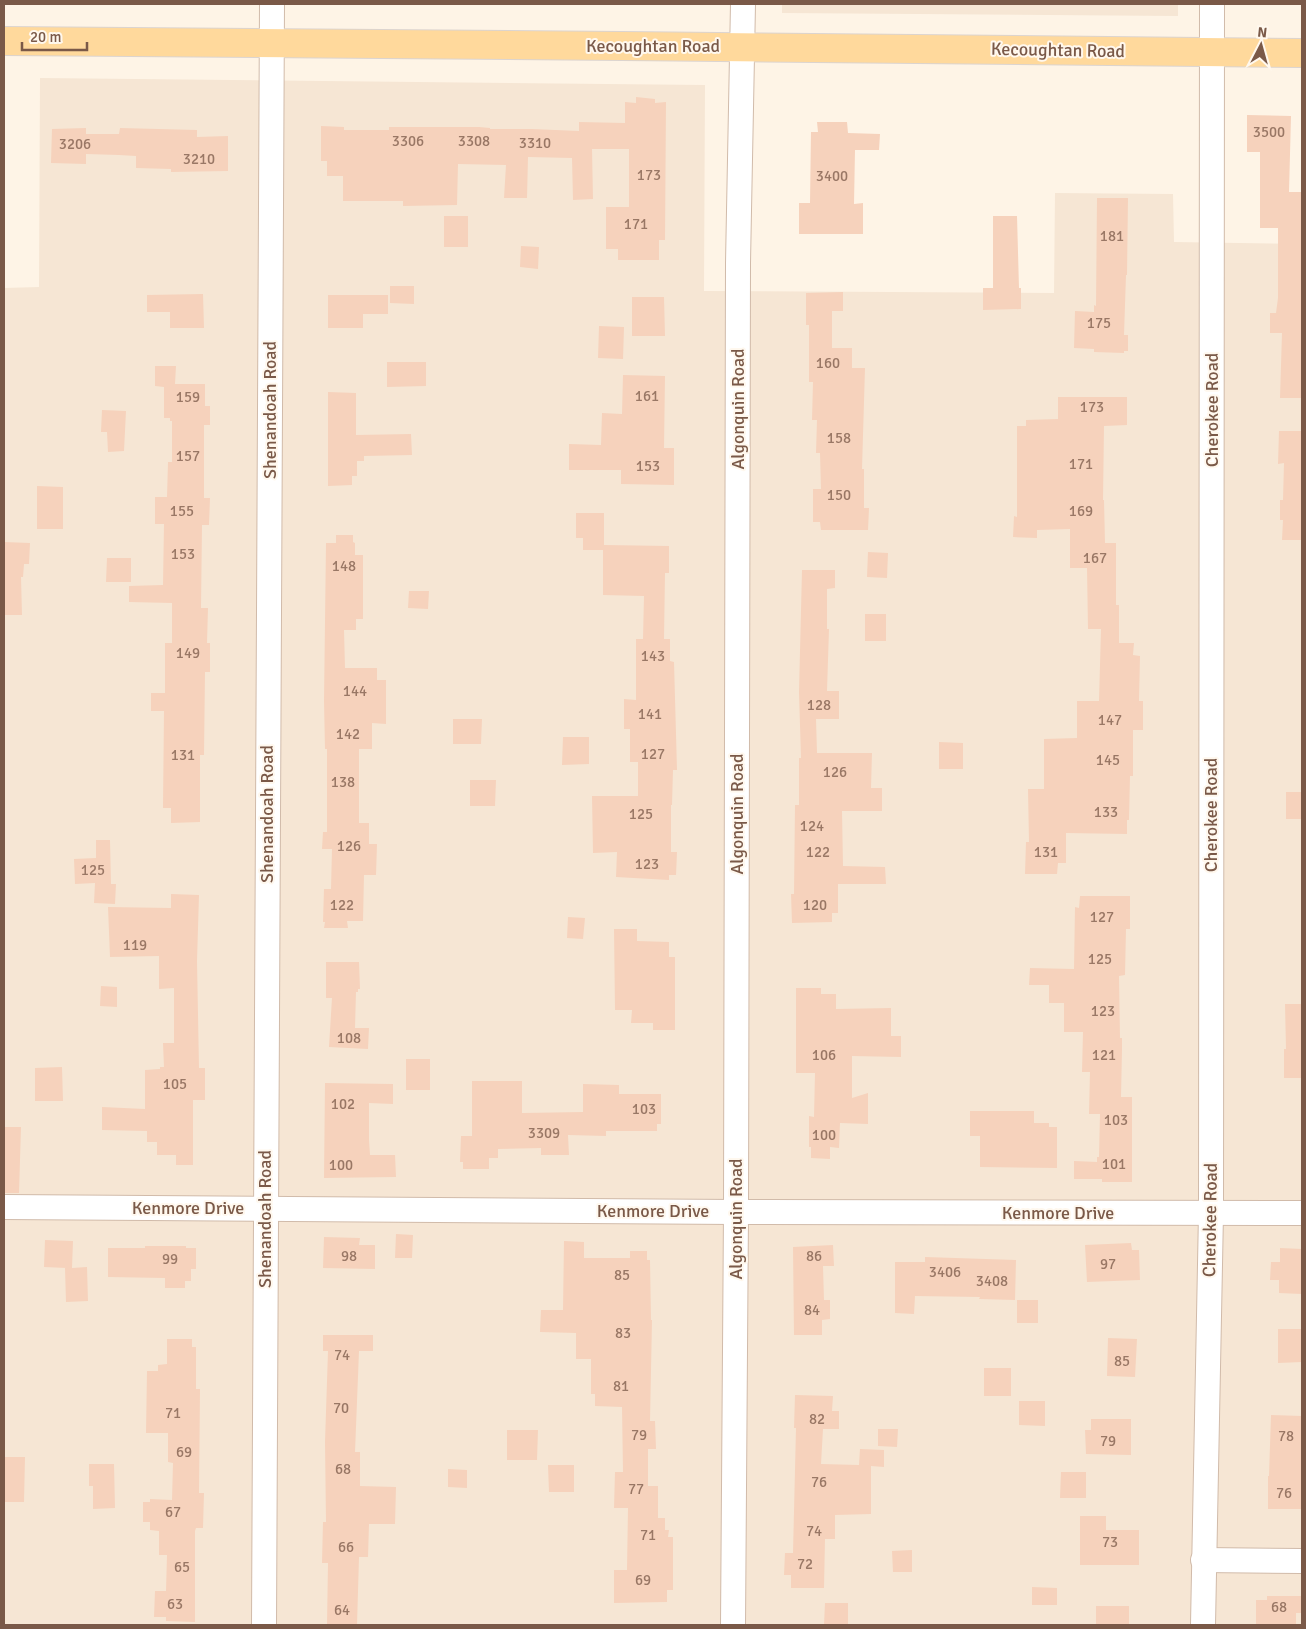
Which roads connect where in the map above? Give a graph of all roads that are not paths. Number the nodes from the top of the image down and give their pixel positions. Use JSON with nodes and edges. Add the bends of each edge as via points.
{"nodes":[{"id":1,"x":272,"y":4,"type":"edge"},
{"id":2,"x":744,"y":4,"type":"edge"},
{"id":3,"x":1212,"y":4,"type":"edge"},
{"id":4,"x":4,"y":41,"type":"edge"},
{"id":5,"x":272,"y":44,"type":"junction"},
{"id":6,"x":743,"y":47,"type":"junction"},
{"id":7,"x":1212,"y":52,"type":"junction"},
{"id":8,"x":1302,"y":54,"type":"edge"},
{"id":9,"x":4,"y":1207,"type":"edge"},
{"id":10,"x":265,"y":1209,"type":"junction"},
{"id":11,"x":736,"y":1212,"type":"junction"},
{"id":12,"x":1211,"y":1213,"type":"junction"},
{"id":13,"x":1302,"y":1213,"type":"edge"},
{"id":14,"x":1203,"y":1560,"type":"junction"},
{"id":15,"x":1302,"y":1561,"type":"edge"},
{"id":16,"x":264,"y":1625,"type":"edge"},
{"id":17,"x":733,"y":1625,"type":"edge"},
{"id":18,"x":1203,"y":1625,"type":"edge"}],
"edges":[{"from":1,"to":5,"type":"street","name":"Shenandoah Road"},
{"from":2,"to":6,"type":"street","name":"Algonquin Road"},
{"from":3,"to":7,"type":"street","name":"Cherokee Road"},
{"from":4,"to":5,"type":"main road","name":"Kecoughtan Road"},
{"from":5,"to":6,"type":"main road","name":"Kecoughtan Road"},
{"from":5,"to":10,"type":"street","name":"Shenandoah Road"},
{"from":6,"to":7,"type":"main road","name":"Kecoughtan Road"},
{"from":6,"to":11,"type":"street","name":"Algonquin Road","via":[[738,263]]},
{"from":7,"to":8,"type":"main road","name":"Kecoughtan Road"},
{"from":7,"to":12,"type":"street","name":"Cherokee Road"},
{"from":9,"to":10,"type":"street","name":"Kenmore Drive"},
{"from":10,"to":11,"type":"street","name":"Kenmore Drive"},
{"from":10,"to":16,"type":"street","name":"Shenandoah Road"},
{"from":11,"to":12,"type":"street","name":"Kenmore Drive"},
{"from":11,"to":17,"type":"street","name":"Algonquin Road"},
{"from":12,"to":13,"type":"street","name":"Kenmore Drive"},
{"from":12,"to":14,"type":"street","name":"Cherokee Road"},
{"from":14,"to":15,"type":"street"},
{"from":14,"to":18,"type":"street","name":"Cherokee Road"}]}
